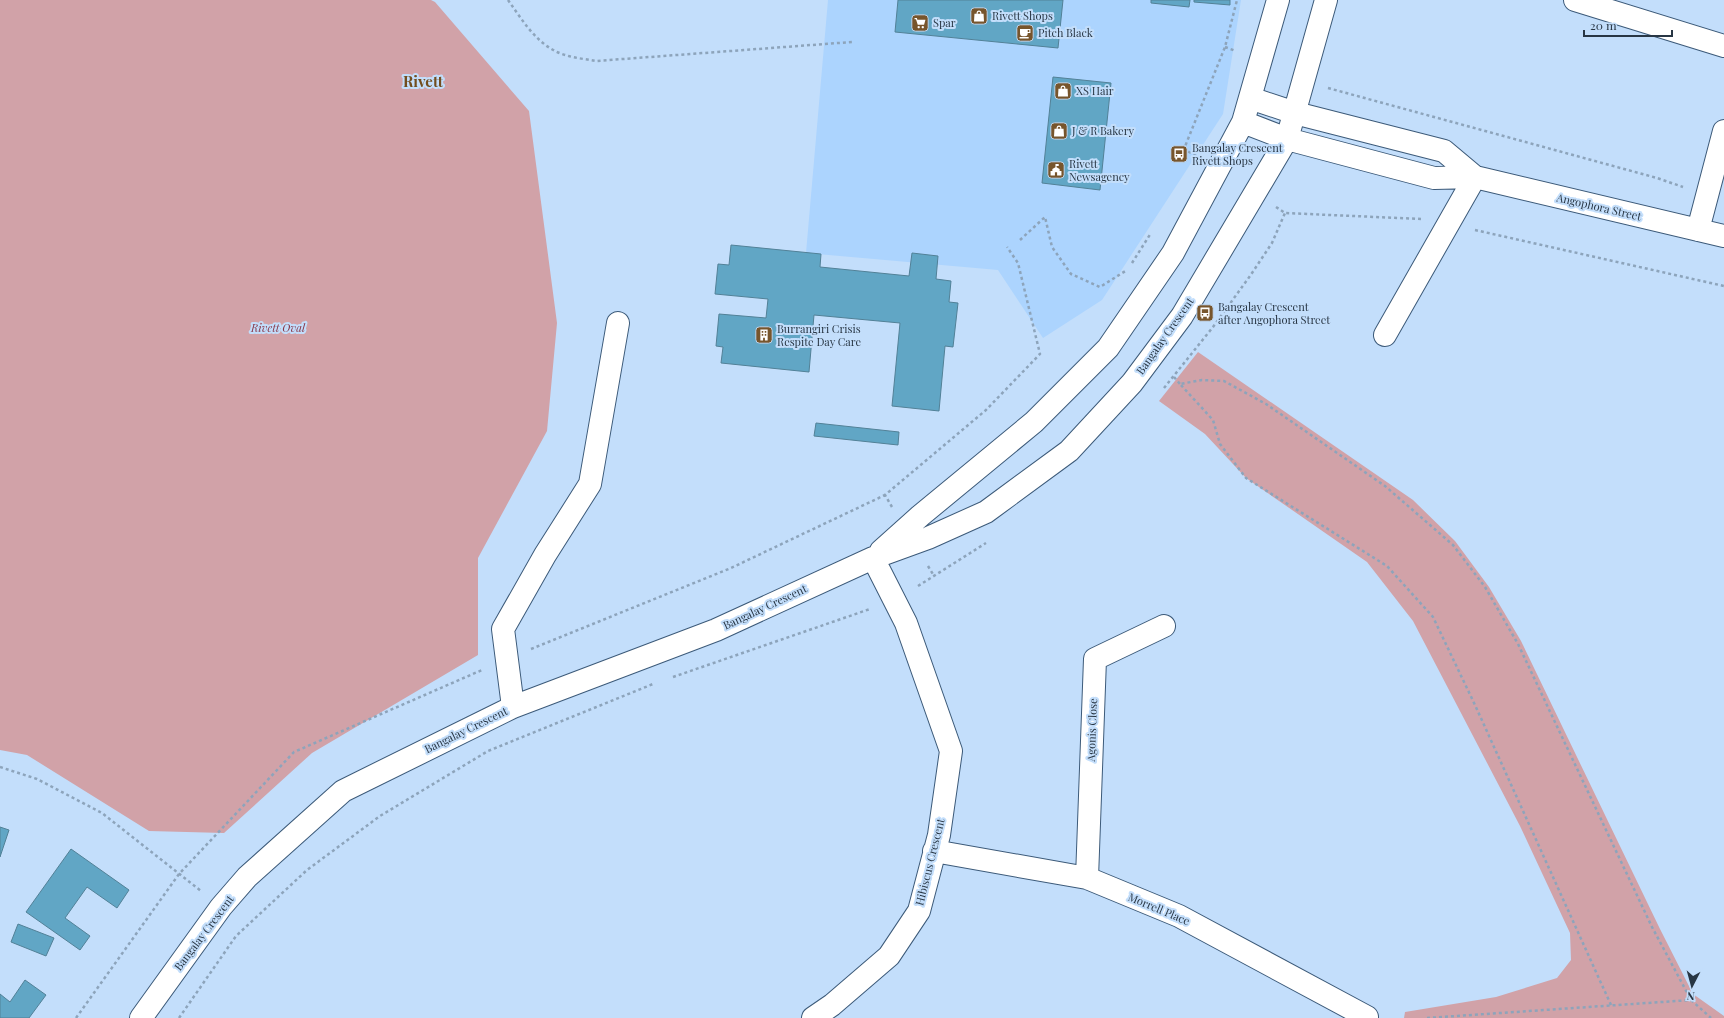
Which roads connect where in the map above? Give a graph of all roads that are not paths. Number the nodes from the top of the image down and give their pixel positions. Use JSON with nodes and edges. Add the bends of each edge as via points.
{"nodes":[{"id":1,"x":1278,"y":0,"type":"edge"},
{"id":2,"x":1326,"y":0,"type":"edge"},
{"id":3,"x":1575,"y":0,"type":"edge"},
{"id":4,"x":1724,"y":46,"type":"edge"},
{"id":5,"x":1250,"y":98,"type":"junction"},
{"id":6,"x":1295,"y":113,"type":"junction"},
{"id":7,"x":1243,"y":122,"type":"junction"},
{"id":8,"x":1724,"y":131,"type":"edge"},
{"id":9,"x":1287,"y":139,"type":"junction"},
{"id":10,"x":1475,"y":177,"type":"junction"},
{"id":11,"x":1698,"y":230,"type":"junction"},
{"id":12,"x":1724,"y":236,"type":"edge"},
{"id":13,"x":618,"y":323,"type":"dead end"},
{"id":14,"x":1385,"y":335,"type":"dead end"},
{"id":15,"x":910,"y":536,"type":"junction"},
{"id":16,"x":873,"y":558,"type":"junction"},
{"id":17,"x":1164,"y":626,"type":"dead end"},
{"id":18,"x":514,"y":707,"type":"junction"},
{"id":19,"x":934,"y":851,"type":"junction"},
{"id":20,"x":1086,"y":878,"type":"junction"},
{"id":21,"x":1367,"y":1017,"type":"dead end"},
{"id":22,"x":141,"y":1018,"type":"edge"},
{"id":23,"x":813,"y":1018,"type":"edge"}],
"edges":[{"from":1,"to":5,"type":"street","name":"Bangalay Crescent"},
{"from":2,"to":6,"type":"street","name":"Bangalay Crescent"},
{"from":3,"to":4,"type":"street"},
{"from":5,"to":6,"type":"street","name":"Angophora Street"},
{"from":5,"to":7,"type":"street","name":"Bangalay Crescent"},
{"from":6,"to":9,"type":"street","name":"Bangalay Crescent"},
{"from":6,"to":10,"type":"street","name":"Angophora Street","via":[[1444,151]]},
{"from":7,"to":9,"type":"street","name":"Angophora Street"},
{"from":7,"to":15,"type":"street","name":"Bangalay Crescent","via":[[1173,253],[1108,348],[1034,422]]},
{"from":8,"to":11,"type":"street"},
{"from":9,"to":10,"type":"street","name":"Angophora Street","via":[[1434,178]]},
{"from":9,"to":15,"type":"street","name":"Bangalay Crescent","via":[[1182,316],[1132,383],[1069,451],[986,512]]},
{"from":10,"to":11,"type":"street","name":"Angophora Street"},
{"from":10,"to":14,"type":"street"},
{"from":11,"to":12,"type":"street","name":"Angophora Street"},
{"from":13,"to":18,"type":"street","via":[[590,484],[545,555],[503,629]]},
{"from":15,"to":16,"type":"street","name":"Bangalay Crescent"},
{"from":16,"to":18,"type":"street","name":"Bangalay Crescent","via":[[716,630]]},
{"from":16,"to":19,"type":"street","name":"Hibiscus Crescent","via":[[906,623],[951,751],[939,835]]},
{"from":17,"to":20,"type":"street","name":"Agonis Close","via":[[1095,659]]},
{"from":18,"to":22,"type":"street","name":"Bangalay Crescent","via":[[343,791],[247,878],[221,907]]},
{"from":19,"to":20,"type":"street","name":"Morrell Place"},
{"from":19,"to":23,"type":"street","name":"Hibiscus Crescent","via":[[918,911],[889,956]]},
{"from":20,"to":21,"type":"street","name":"Morrell Place","via":[[1179,916]]}]}
